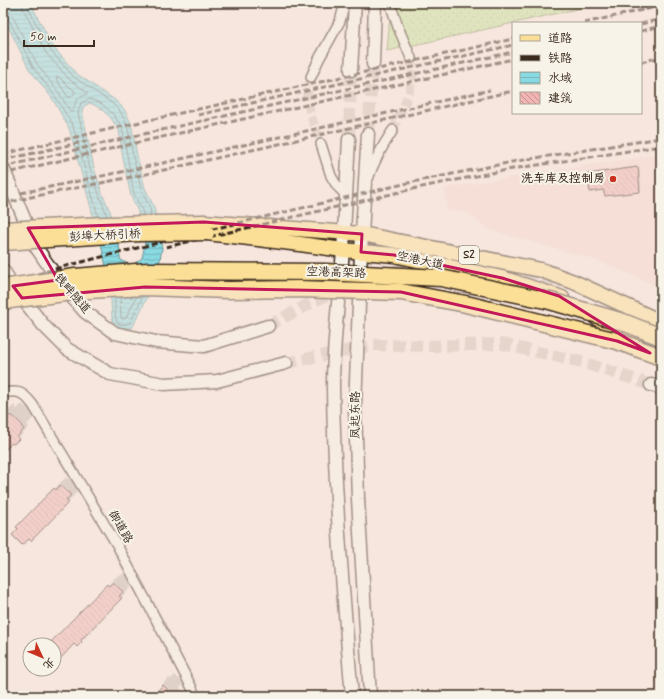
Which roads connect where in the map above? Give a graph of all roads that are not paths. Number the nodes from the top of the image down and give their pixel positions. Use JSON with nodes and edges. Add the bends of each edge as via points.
{"nodes":[{"id":1,"x":345,"y":3,"type":"edge"},
{"id":2,"x":355,"y":3,"type":"edge"},
{"id":3,"x":375,"y":3,"type":"edge"},
{"id":4,"x":390,"y":3,"type":"edge"},
{"id":5,"x":410,"y":58,"type":"tunnel mouth"},
{"id":6,"x":373,"y":64,"type":"tunnel mouth"},
{"id":7,"x":351,"y":70,"type":"tunnel mouth"},
{"id":8,"x":311,"y":77,"type":"tunnel mouth"},
{"id":9,"x":393,"y":130,"type":"tunnel mouth"},
{"id":10,"x":368,"y":134,"type":"tunnel mouth"},
{"id":11,"x":349,"y":139,"type":"tunnel mouth"},
{"id":12,"x":321,"y":144,"type":"tunnel mouth"},
{"id":13,"x":3,"y":168,"type":"edge"},
{"id":14,"x":364,"y":188,"type":"junction"},
{"id":15,"x":346,"y":195,"type":"junction"},
{"id":16,"x":205,"y":228,"type":"junction"},
{"id":17,"x":3,"y":230,"type":"edge"},
{"id":18,"x":343,"y":232,"type":"junction"},
{"id":19,"x":362,"y":234,"type":"junction"},
{"id":20,"x":3,"y":243,"type":"edge"},
{"id":21,"x":342,"y":250,"type":"junction"},
{"id":22,"x":361,"y":252,"type":"junction"},
{"id":23,"x":3,"y":270,"type":"edge"},
{"id":24,"x":3,"y":288,"type":"edge"},
{"id":25,"x":3,"y":301,"type":"edge"},
{"id":26,"x":661,"y":322,"type":"edge"},
{"id":27,"x":268,"y":326,"type":"tunnel mouth"},
{"id":28,"x":661,"y":337,"type":"edge"},
{"id":29,"x":661,"y":358,"type":"edge"},
{"id":30,"x":286,"y":363,"type":"tunnel mouth"},
{"id":31,"x":3,"y":392,"type":"edge"},
{"id":32,"x":195,"y":696,"type":"edge"},
{"id":33,"x":352,"y":696,"type":"edge"},
{"id":34,"x":370,"y":696,"type":"edge"}],
"edges":[{"from":1,"to":8,"type":"street","via":[[340,21]]},
{"from":2,"to":7,"type":"main road"},
{"from":3,"to":6,"type":"main road"},
{"from":4,"to":5,"type":"street"},
{"from":9,"to":14,"type":"street","via":[[371,169]]},
{"from":10,"to":14,"type":"main road","name":"凤起东路"},
{"from":11,"to":15,"type":"main road","name":"凤起东路"},
{"from":12,"to":15,"type":"street","via":[[331,176]]},
{"from":13,"to":27,"type":"main road","name":"钱畔隧道","via":[[36,247],[63,287],[85,312],[115,333],[156,342],[204,346]]},
{"from":14,"to":19,"type":"main road","name":"凤起东路"},
{"from":15,"to":18,"type":"main road","name":"凤起东路"},
{"from":16,"to":17,"type":"main road","bridge":true,"via":[[103,224]]},
{"from":16,"to":18,"type":"main road","name":"空港大道"},
{"from":16,"to":20,"type":"main road","name":"彭埠大桥引桥","bridge":true},
{"from":16,"to":21,"type":"main road","name":"空港大道"},
{"from":18,"to":19,"type":"main road","name":"空港大道"},
{"from":18,"to":21,"type":"main road","name":"凤起东路"},
{"from":19,"to":22,"type":"main road","name":"凤起东路"},
{"from":19,"to":26,"type":"main road","name":"空港大道","number":"S2","via":[[541,270],[574,282]]},
{"from":21,"to":22,"type":"main road","name":"空港大道"},
{"from":21,"to":33,"type":"main road","name":"凤起东路","via":[[333,385],[336,484]]},
{"from":22,"to":29,"type":"main road","name":"空港大道","via":[[394,255],[502,278],[558,296]]},
{"from":22,"to":34,"type":"main road","name":"凤起东路","via":[[355,407],[358,507]]},
{"from":23,"to":30,"type":"main road","via":[[44,326],[67,349],[110,374],[164,384],[217,381]]},
{"from":24,"to":28,"type":"highway","name":"空港高架路","bridge":true,"via":[[75,277],[148,271],[325,272],[441,278],[550,301],[623,322]]},
{"from":25,"to":29,"type":"highway","name":"空港高架路","bridge":true,"via":[[88,290],[145,287],[401,292],[466,304],[617,340]]},
{"from":31,"to":32,"type":"street","name":"御道路","via":[[14,391],[26,395],[33,405],[117,545]]}]}
